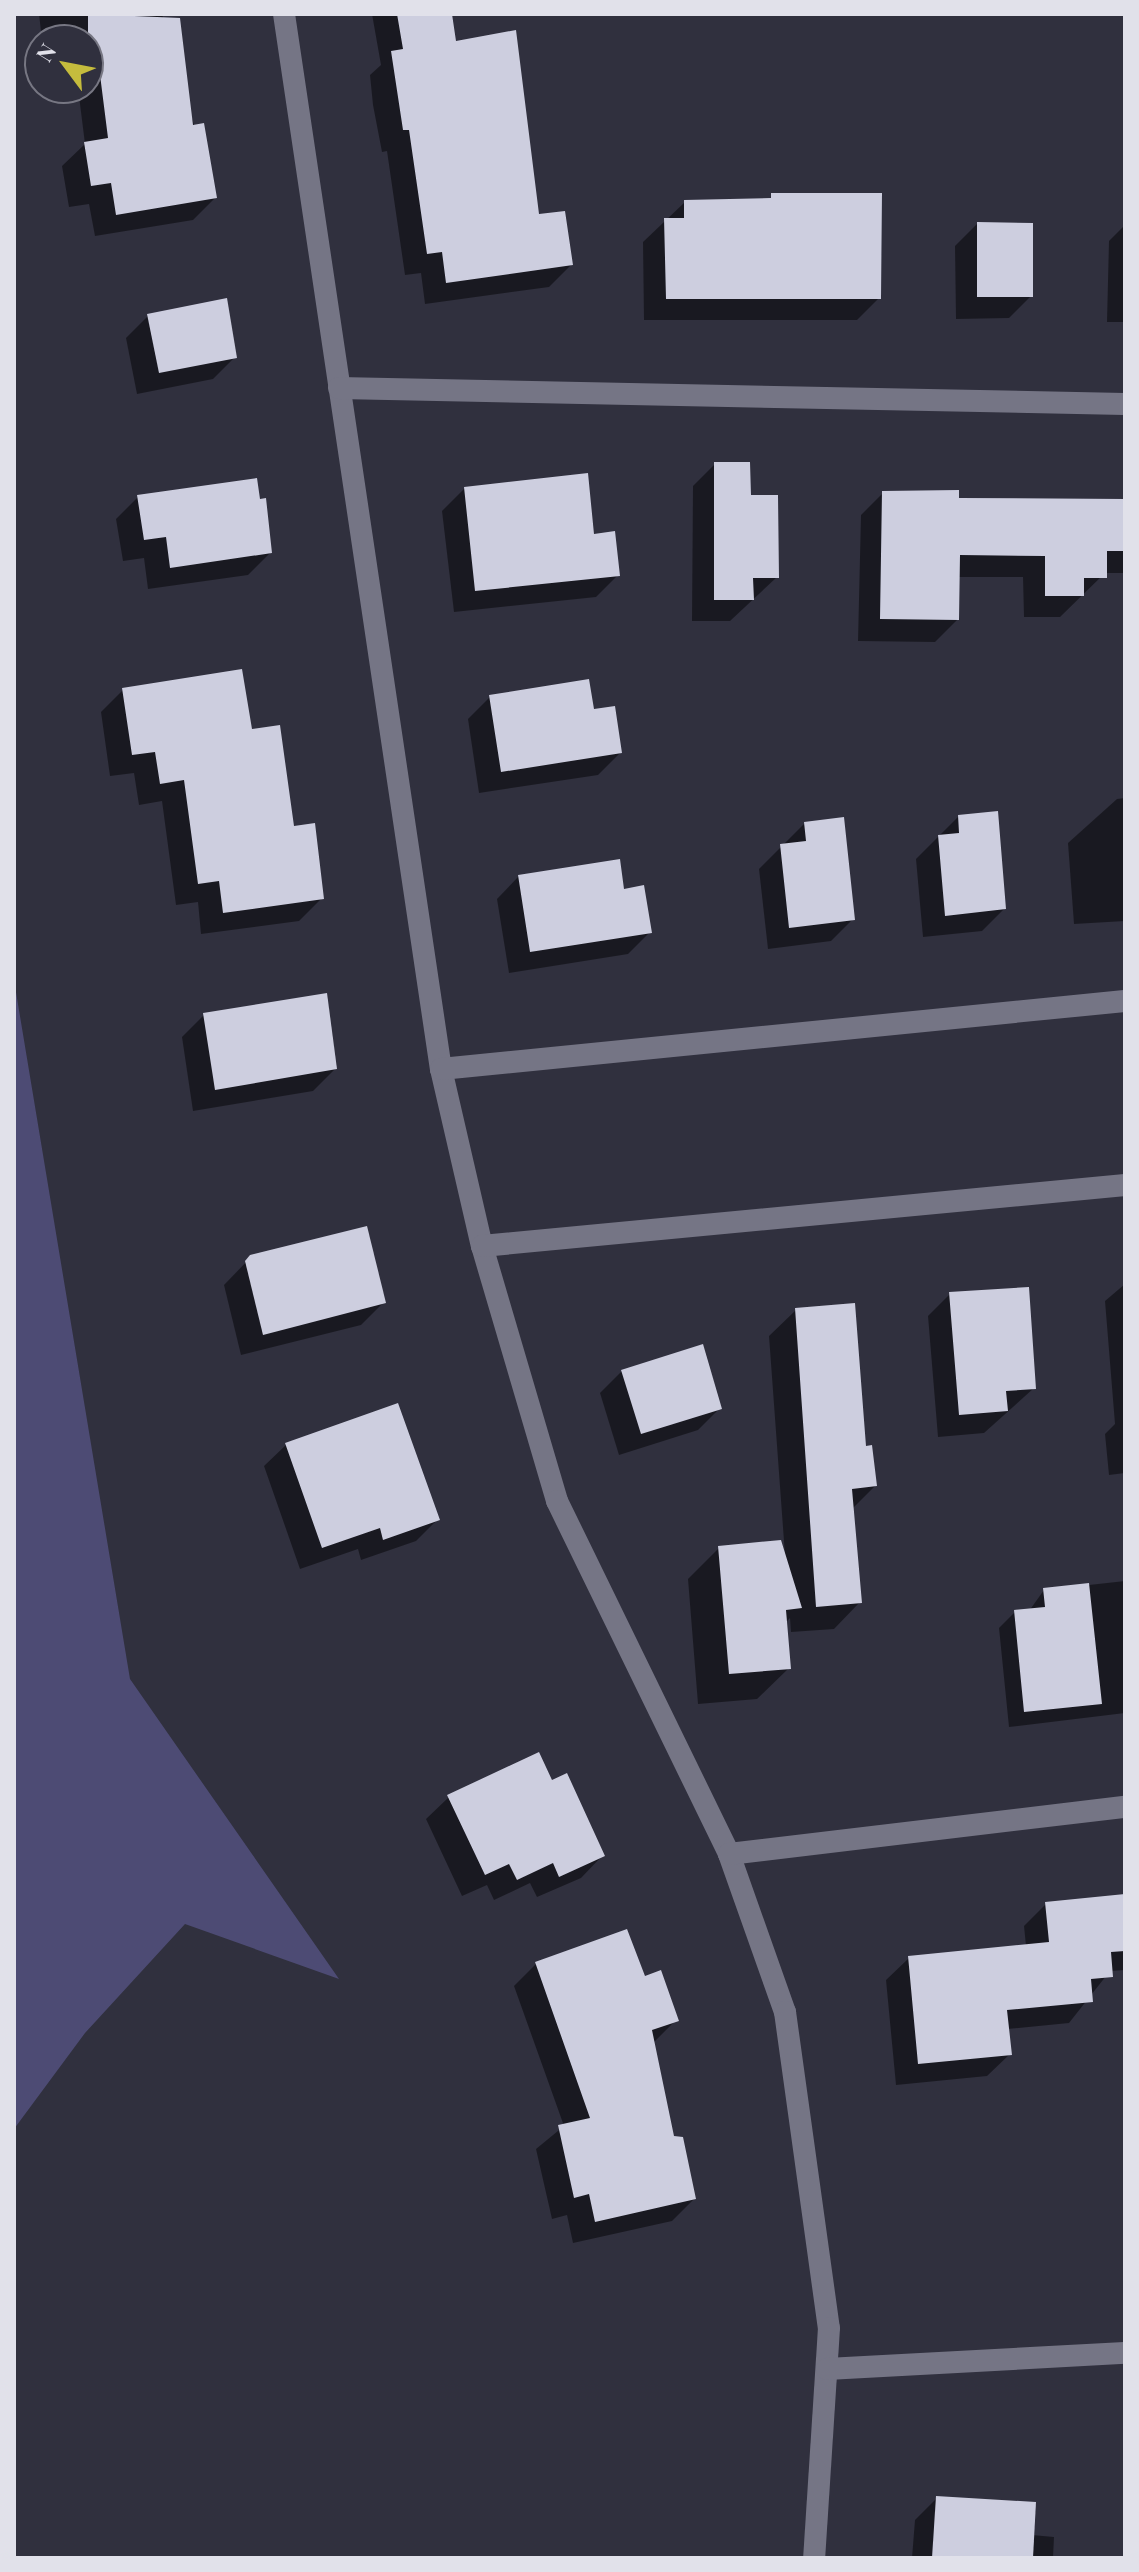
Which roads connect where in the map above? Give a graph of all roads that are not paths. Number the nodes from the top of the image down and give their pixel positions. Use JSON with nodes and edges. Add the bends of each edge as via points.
{"nodes":[{"id":1,"x":284,"y":14,"type":"edge"},
{"id":2,"x":339,"y":388,"type":"junction"},
{"id":3,"x":1125,"y":404,"type":"edge"},
{"id":4,"x":1125,"y":1001,"type":"edge"},
{"id":5,"x":441,"y":1069,"type":"junction"},
{"id":6,"x":1125,"y":1185,"type":"edge"},
{"id":7,"x":482,"y":1246,"type":"junction"},
{"id":8,"x":1125,"y":1807,"type":"edge"},
{"id":9,"x":729,"y":1854,"type":"junction"},
{"id":10,"x":1125,"y":2353,"type":"edge"},
{"id":11,"x":827,"y":2369,"type":"junction"},
{"id":12,"x":814,"y":2558,"type":"edge"}],
"edges":[{"from":1,"to":2,"type":"lane"},
{"from":2,"to":3,"type":"lane"},
{"from":2,"to":5,"type":"lane"},
{"from":4,"to":5,"type":"lane"},
{"from":5,"to":7,"type":"lane"},
{"from":6,"to":7,"type":"lane"},
{"from":7,"to":9,"type":"lane","via":[[557,1501]]},
{"from":8,"to":9,"type":"lane"},
{"from":9,"to":11,"type":"lane","via":[[785,2012],[829,2328]]},
{"from":10,"to":11,"type":"lane"},
{"from":11,"to":12,"type":"lane"}]}
